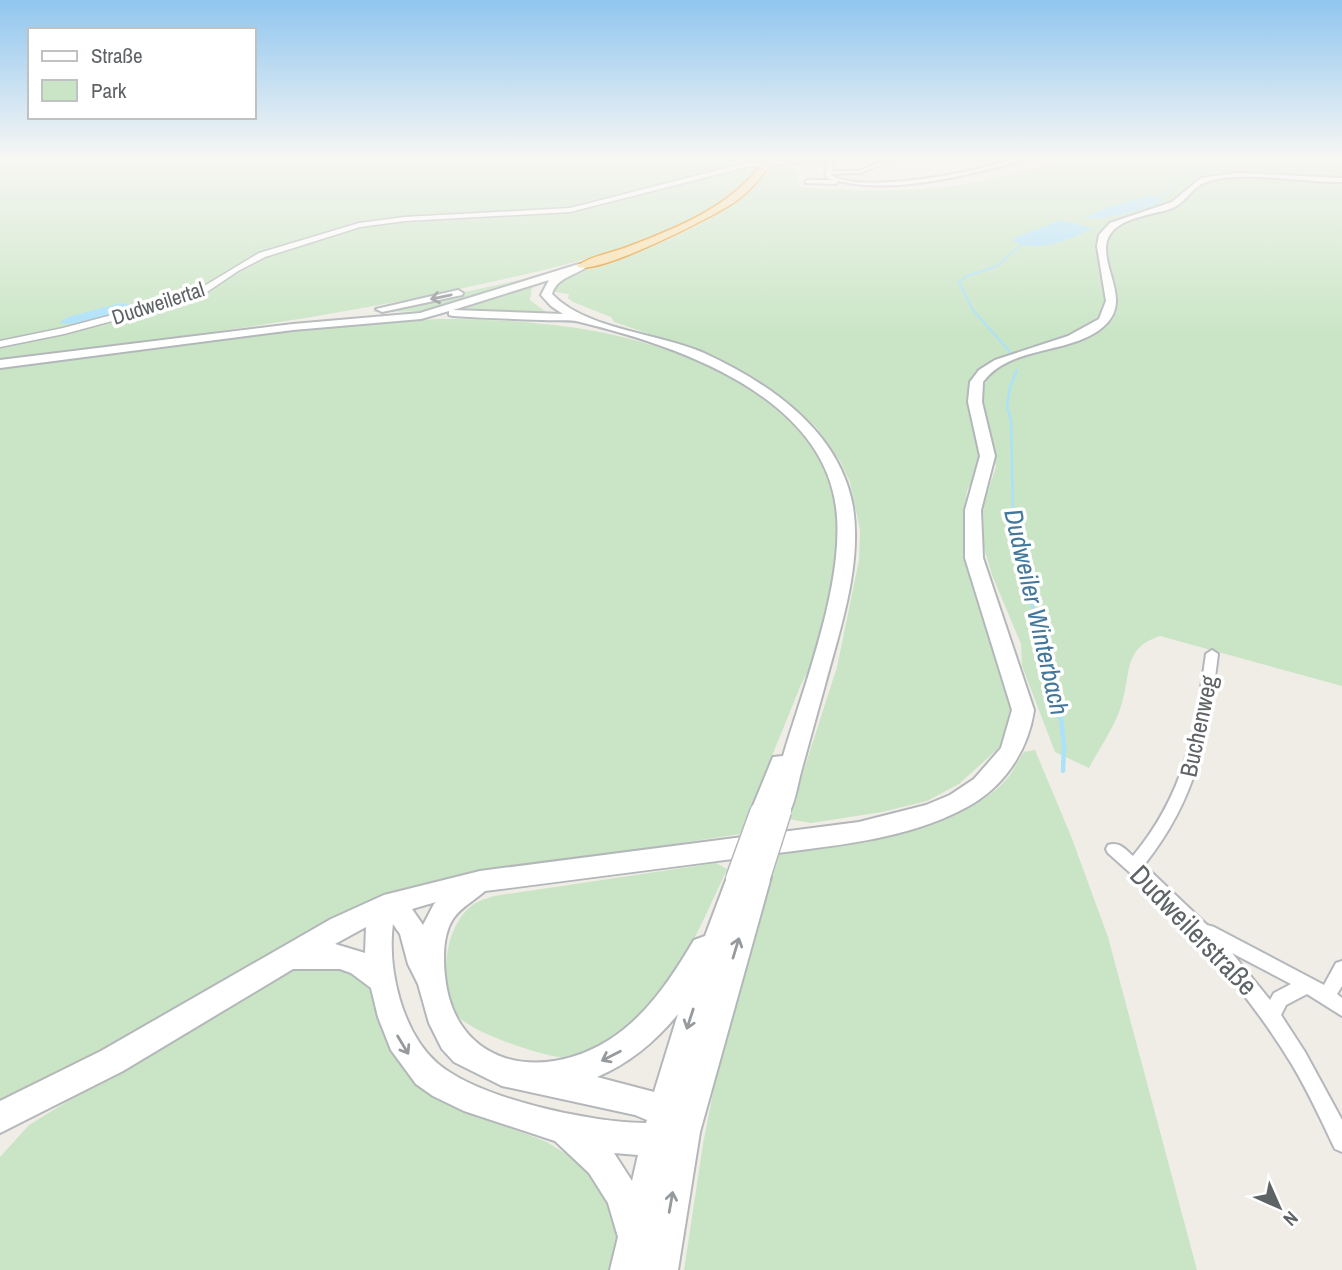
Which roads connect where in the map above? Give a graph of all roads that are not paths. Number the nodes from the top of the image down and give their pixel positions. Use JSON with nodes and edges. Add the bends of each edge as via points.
{"nodes":[{"id":1,"x":437,"y":218,"type":"edge"},
{"id":2,"x":695,"y":218,"type":"edge"},
{"id":3,"x":1135,"y":218,"type":"edge"},
{"id":4,"x":581,"y":265,"type":"junction"},
{"id":5,"x":547,"y":277,"type":"junction"},
{"id":6,"x":433,"y":313,"type":"junction"},
{"id":7,"x":566,"y":317,"type":"junction"},
{"id":8,"x":387,"y":319,"type":"junction"},
{"id":9,"x":595,"y":321,"type":"junction"},
{"id":10,"x":303,"y":322,"type":"junction"},
{"id":11,"x":623,"y":335,"type":"junction"},
{"id":12,"x":0,"y":344,"type":"edge"},
{"id":13,"x":94,"y":351,"type":"junction"},
{"id":14,"x":0,"y":364,"type":"edge"},
{"id":15,"x":725,"y":369,"type":"junction"},
{"id":16,"x":1212,"y":654,"type":"dead end"},
{"id":17,"x":822,"y":658,"type":"joint"},
{"id":18,"x":1114,"y":849,"type":"dead end"},
{"id":19,"x":1134,"y":866,"type":"junction"},
{"id":20,"x":748,"y":878,"type":"junction"},
{"id":21,"x":480,"y":881,"type":"junction"},
{"id":22,"x":384,"y":906,"type":"junction"},
{"id":23,"x":727,"y":908,"type":"junction"},
{"id":24,"x":1201,"y":929,"type":"junction"},
{"id":25,"x":284,"y":958,"type":"junction"},
{"id":26,"x":1342,"y":969,"type":"edge"},
{"id":27,"x":383,"y":981,"type":"junction"},
{"id":28,"x":431,"y":984,"type":"junction"},
{"id":29,"x":1308,"y":984,"type":"junction"},
{"id":30,"x":1335,"y":1002,"type":"edge"},
{"id":31,"x":1272,"y":1013,"type":"junction"},
{"id":32,"x":535,"y":1080,"type":"junction"},
{"id":33,"x":0,"y":1117,"type":"edge"},
{"id":34,"x":668,"y":1127,"type":"junction"},
{"id":35,"x":564,"y":1128,"type":"junction"},
{"id":36,"x":1342,"y":1142,"type":"edge"},
{"id":37,"x":634,"y":1238,"type":"junction"},
{"id":38,"x":627,"y":1270,"type":"edge"},
{"id":39,"x":661,"y":1270,"type":"edge"}],
"edges":[{"from":1,"to":12,"type":"street","name":"Dudweilertal","via":[[343,229],[262,255],[183,299]]},
{"from":2,"to":4,"type":"highway"},
{"from":3,"to":21,"type":"main road","via":[[1113,226],[1104,235],[1102,250],[1112,299],[1107,318],[1093,329],[1008,359],[983,373],[974,389],[988,453],[976,493],[974,558],[1023,710],[1022,728],[1011,751],[979,787],[935,811],[900,822],[801,840]]},
{"from":4,"to":5,"type":"main road"},
{"from":4,"to":9,"type":"main road","via":[[556,279],[546,295],[558,307]]},
{"from":4,"to":10,"type":"main road","one_way":true},
{"from":5,"to":6,"type":"main road"},
{"from":5,"to":7,"type":"main road","via":[[537,286],[535,298]]},
{"from":6,"to":7,"type":"main road"},
{"from":6,"to":8,"type":"main road"},
{"from":6,"to":10,"type":"main road"},
{"from":7,"to":9,"type":"main road"},
{"from":7,"to":11,"type":"main road"},
{"from":8,"to":11,"type":"main road","via":[[516,320]]},
{"from":8,"to":13,"type":"main road"},
{"from":9,"to":15,"type":"main road","via":[[691,351]]},
{"from":10,"to":13,"type":"main road"},
{"from":11,"to":15,"type":"main road"},
{"from":13,"to":14,"type":"main road"},
{"from":15,"to":17,"type":"main road","via":[[771,396],[813,434],[825,450],[844,497],[848,530],[845,574]]},
{"from":16,"to":19,"type":"street","name":"Buchenweg","via":[[1188,780],[1166,826]]},
{"from":17,"to":20,"type":"main road","bridge":true},
{"from":18,"to":19,"type":"street","name":"Dudweilerstraße"},
{"from":19,"to":24,"type":"street","name":"Dudweilerstraße"},
{"from":20,"to":23,"type":"main road"},
{"from":34,"to":20,"type":"main road","one_way":true},
{"from":21,"to":22,"type":"main road"},
{"from":21,"to":28,"type":"main road","via":[[439,920]]},
{"from":22,"to":25,"type":"main road"},
{"from":22,"to":27,"type":"main road","via":[[376,940]]},
{"from":22,"to":28,"type":"main road","via":[[408,919]]},
{"from":23,"to":32,"type":"main road","one_way":true,"via":[[691,971],[633,1042],[591,1065]]},
{"from":23,"to":34,"type":"main road","one_way":true,"via":[[680,1048]]},
{"from":24,"to":29,"type":"street"},
{"from":24,"to":31,"type":"street","name":"Dudweilerstraße"},
{"from":25,"to":27,"type":"main road","via":[[345,956],[361,962]]},
{"from":25,"to":33,"type":"main road","via":[[112,1061]]},
{"from":26,"to":30,"type":"street"},
{"from":27,"to":35,"type":"main road","one_way":true,"via":[[395,1032],[407,1054],[426,1073],[474,1102]]},
{"from":28,"to":32,"type":"main road","via":[[444,1025],[466,1053],[502,1071]]},
{"from":29,"to":30,"type":"street"},
{"from":29,"to":31,"type":"street","name":"Dudweilerstraße","via":[[1280,999]]},
{"from":31,"to":36,"type":"street","name":"Dudweilerstraße","via":[[1325,1103]]},
{"from":32,"to":34,"type":"main road","via":[[635,1100]]},
{"from":34,"to":35,"type":"main road","via":[[636,1141]]},
{"from":34,"to":37,"type":"main road"},
{"from":39,"to":34,"type":"main road","one_way":true},
{"from":35,"to":37,"type":"main road","via":[[606,1166],[625,1200]]},
{"from":37,"to":38,"type":"main road"}]}
